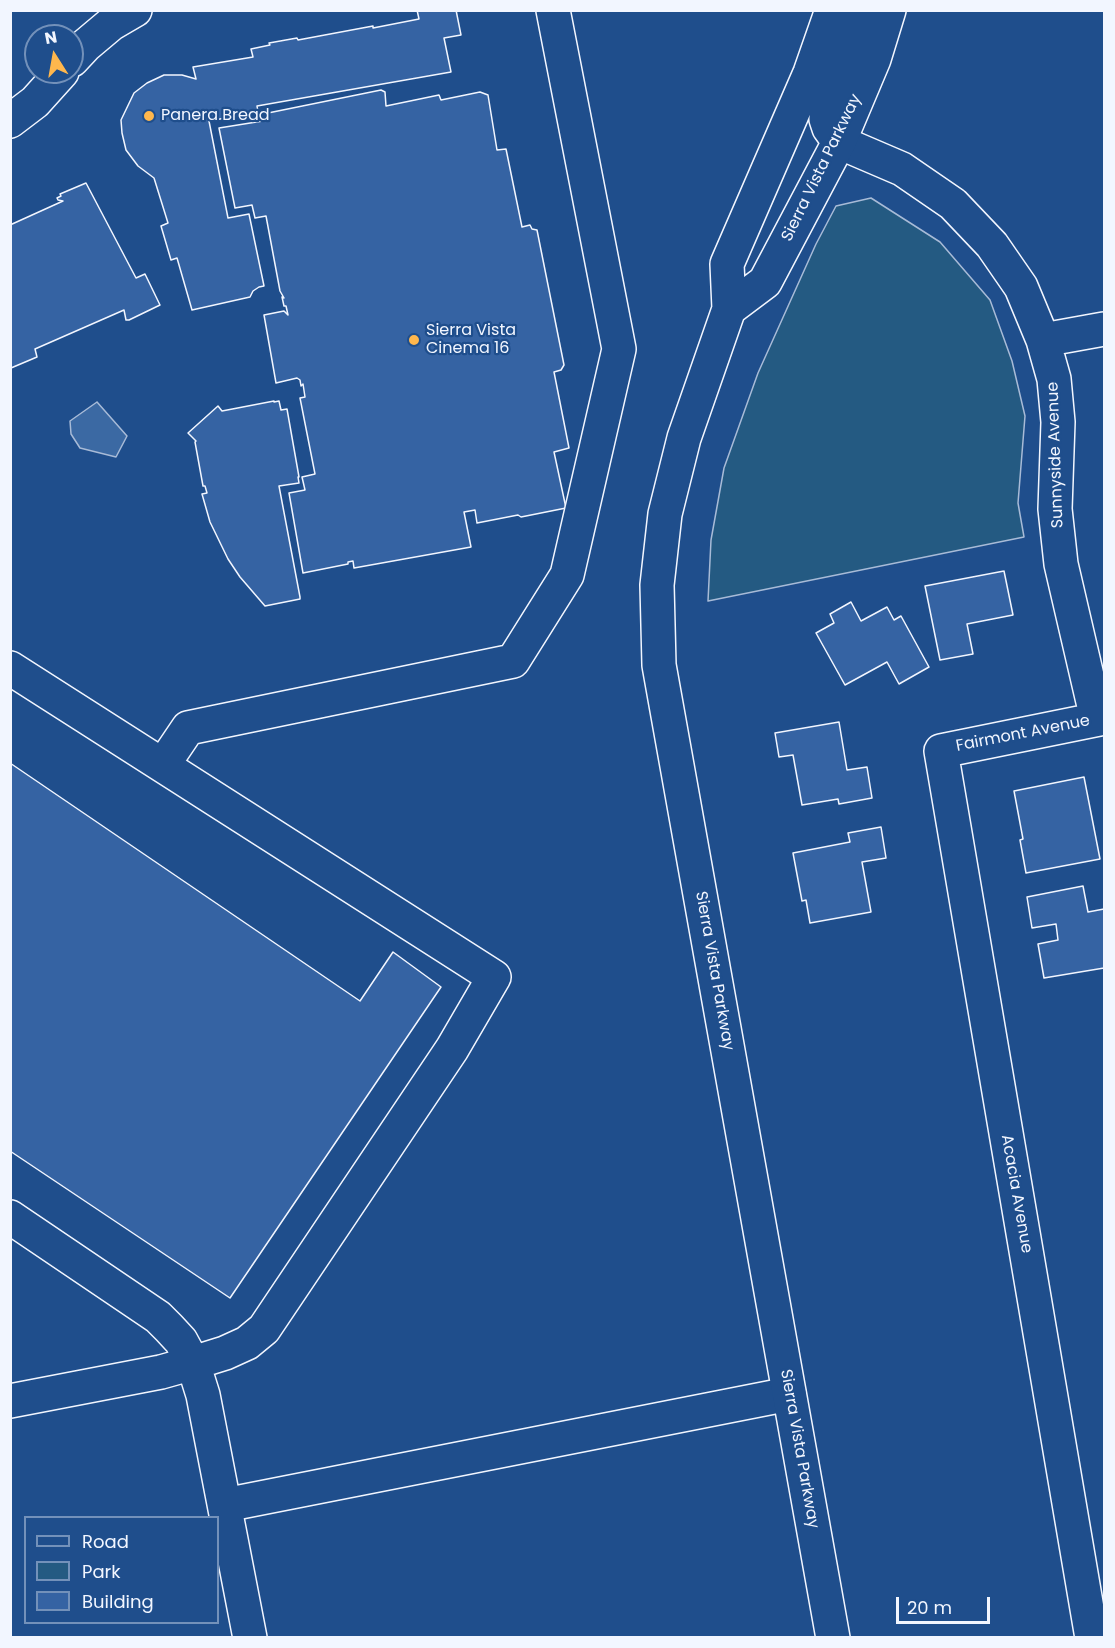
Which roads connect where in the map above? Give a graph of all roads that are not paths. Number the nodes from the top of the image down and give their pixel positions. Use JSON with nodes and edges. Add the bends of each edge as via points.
{"nodes":[{"id":1,"x":135,"y":10,"type":"edge"},
{"id":2,"x":553,"y":10,"type":"edge"},
{"id":3,"x":832,"y":10,"type":"edge"},
{"id":4,"x":861,"y":10,"type":"edge"},
{"id":5,"x":889,"y":10,"type":"edge"},
{"id":6,"x":84,"y":47,"type":"edge"},
{"id":7,"x":51,"y":84,"type":"edge"},
{"id":8,"x":10,"y":121,"type":"edge"},
{"id":9,"x":838,"y":142,"type":"junction"},
{"id":10,"x":729,"y":309,"type":"junction"},
{"id":11,"x":1104,"y":329,"type":"edge"},
{"id":12,"x":1043,"y":340,"type":"junction"},
{"id":13,"x":10,"y":668,"type":"edge"},
{"id":14,"x":1101,"y":719,"type":"edge"},
{"id":15,"x":941,"y":751,"type":"joint"},
{"id":16,"x":163,"y":765,"type":"junction"},
{"id":17,"x":10,"y":1217,"type":"edge"},
{"id":18,"x":193,"y":1363,"type":"junction"},
{"id":19,"x":789,"y":1394,"type":"junction"},
{"id":20,"x":10,"y":1401,"type":"edge"},
{"id":21,"x":225,"y":1505,"type":"junction"},
{"id":22,"x":250,"y":1638,"type":"edge"},
{"id":23,"x":833,"y":1638,"type":"edge"},
{"id":24,"x":1092,"y":1638,"type":"edge"}],
"edges":[{"from":1,"to":6,"type":"main road"},
{"from":2,"to":16,"type":"main road","via":[[619,349],[567,575],[513,661],[188,728]]},
{"from":3,"to":10,"type":"main road","name":"Sierra Vista Parkway","via":[[810,73],[727,264]]},
{"from":4,"to":9,"type":"main road","via":[[827,105],[826,118]]},
{"from":5,"to":9,"type":"main road","name":"Sierra Vista Parkway","via":[[874,59]]},
{"from":7,"to":8,"type":"main road"},
{"from":9,"to":10,"type":"main road","name":"Sierra Vista Parkway","via":[[765,282]]},
{"from":9,"to":12,"type":"main road","name":"Sunnyside Avenue","via":[[902,169],[953,204],[992,244],[1021,287]]},
{"from":10,"to":19,"type":"main road","name":"Sierra Vista Parkway","via":[[684,438],[665,514],[657,585],[659,665]]},
{"from":11,"to":12,"type":"main road"},
{"from":12,"to":14,"type":"main road","name":"Sunnyside Avenue","via":[[1054,379],[1058,422],[1055,509],[1061,564]]},
{"from":13,"to":16,"type":"main road"},
{"from":14,"to":15,"type":"main road","name":"Fairmont Avenue"},
{"from":15,"to":24,"type":"main road","name":"Acacia Avenue"},
{"from":16,"to":18,"type":"main road","via":[[494,977],[452,1049],[264,1329],[225,1353]]},
{"from":17,"to":18,"type":"main road","via":[[158,1317]]},
{"from":18,"to":20,"type":"main road"},
{"from":18,"to":21,"type":"main road"},
{"from":19,"to":21,"type":"main road"},
{"from":19,"to":23,"type":"main road","name":"Sierra Vista Parkway"},
{"from":21,"to":22,"type":"main road"}]}
